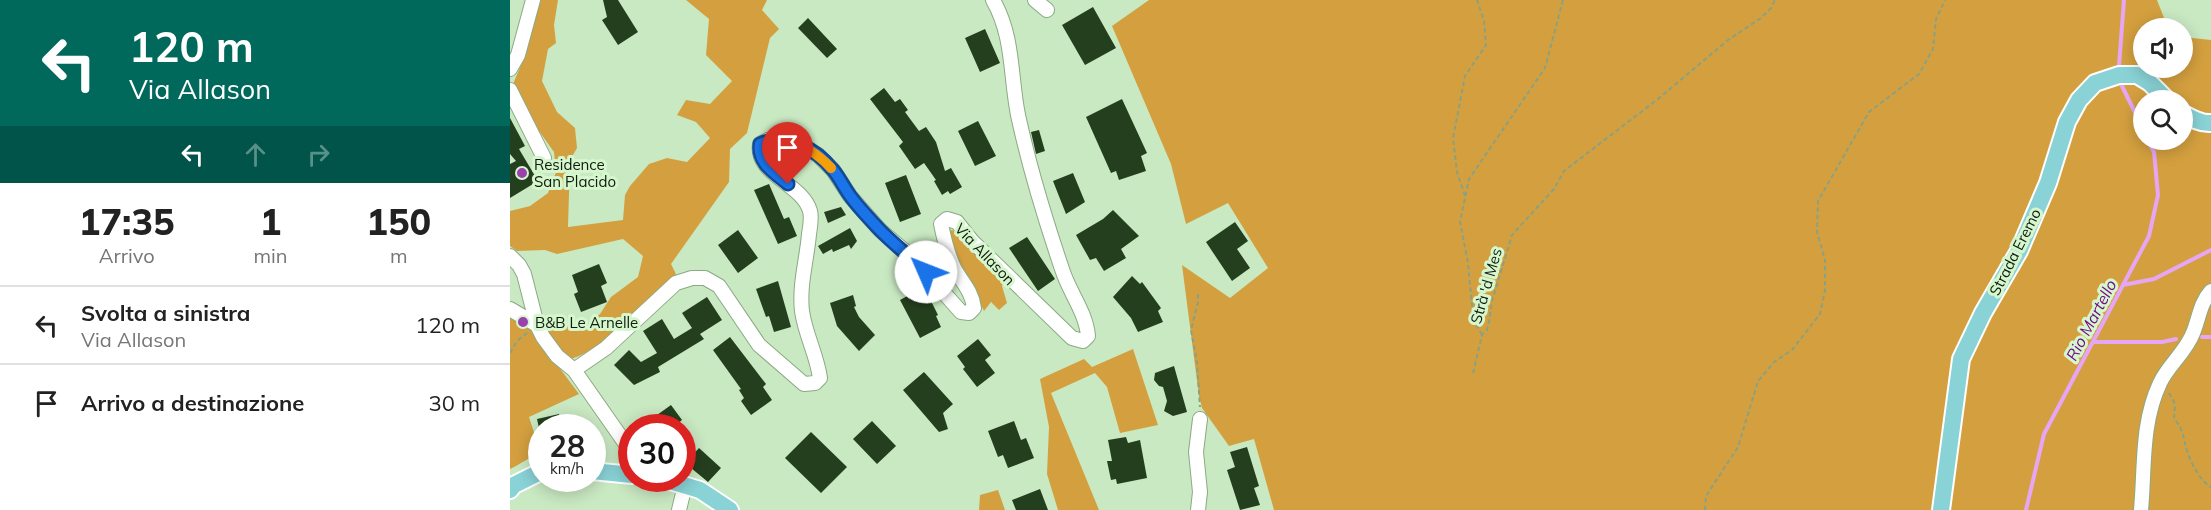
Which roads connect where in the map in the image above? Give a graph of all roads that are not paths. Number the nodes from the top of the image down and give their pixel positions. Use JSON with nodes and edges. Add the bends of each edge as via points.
{"nodes":[{"id":1,"x":533,"y":0,"type":"edge"},
{"id":2,"x":993,"y":0,"type":"edge"},
{"id":3,"x":1035,"y":0,"type":"edge"},
{"id":4,"x":1047,"y":10,"type":"dead end"},
{"id":5,"x":510,"y":69,"type":"edge"},
{"id":6,"x":510,"y":90,"type":"edge"},
{"id":7,"x":2158,"y":90,"type":"edge"},
{"id":8,"x":2193,"y":119,"type":"edge"},
{"id":9,"x":2211,"y":123,"type":"edge"},
{"id":10,"x":544,"y":158,"type":"dead end"},
{"id":11,"x":510,"y":256,"type":"edge"},
{"id":12,"x":2211,"y":291,"type":"edge"},
{"id":13,"x":510,"y":309,"type":"edge"},
{"id":14,"x":537,"y":325,"type":"junction"},
{"id":15,"x":574,"y":370,"type":"junction"},
{"id":16,"x":1200,"y":419,"type":"road end"},
{"id":17,"x":618,"y":433,"type":"edge"},
{"id":18,"x":528,"y":478,"type":"edge"},
{"id":19,"x":696,"y":489,"type":"edge"},
{"id":20,"x":510,"y":490,"type":"edge"},
{"id":21,"x":683,"y":492,"type":"edge"},
{"id":22,"x":679,"y":510,"type":"edge"},
{"id":23,"x":730,"y":510,"type":"edge"},
{"id":24,"x":1198,"y":510,"type":"edge"},
{"id":25,"x":1941,"y":510,"type":"edge"},
{"id":26,"x":2141,"y":510,"type":"edge"}],
"edges":[{"from":1,"to":5,"type":"street","via":[[518,55]]},
{"from":2,"to":15,"type":"street","name":"Via Allason","via":[[1007,34],[1018,114],[1037,187],[1067,286],[1087,326],[1088,336],[1083,341],[1072,338],[957,222],[947,219],[941,224],[944,239],[955,269],[973,296],[974,308],[969,314],[962,312],[912,257],[880,230],[819,155],[781,138],[760,144],[759,153],[763,163],[800,195],[810,210],[802,312],[820,378],[804,384],[781,366],[759,345],[719,285],[705,278],[676,283],[606,348]]},
{"from":3,"to":4,"type":"street"},
{"from":6,"to":10,"type":"street"},
{"from":7,"to":25,"type":"main road","name":"Strada Eremo","via":[[2137,75],[2120,75],[2095,83],[2071,114],[2019,251],[1961,359]]},
{"from":8,"to":9,"type":"main road"},
{"from":11,"to":14,"type":"street","via":[[524,274]]},
{"from":12,"to":26,"type":"street","via":[[2193,334],[2160,382],[2145,427]]},
{"from":13,"to":14,"type":"street"},
{"from":14,"to":15,"type":"street","via":[[557,356]]},
{"from":15,"to":17,"type":"street"},
{"from":16,"to":24,"type":"street","via":[[1196,452]]},
{"from":18,"to":20,"type":"main road"},
{"from":19,"to":23,"type":"main road"},
{"from":21,"to":22,"type":"street"}]}
